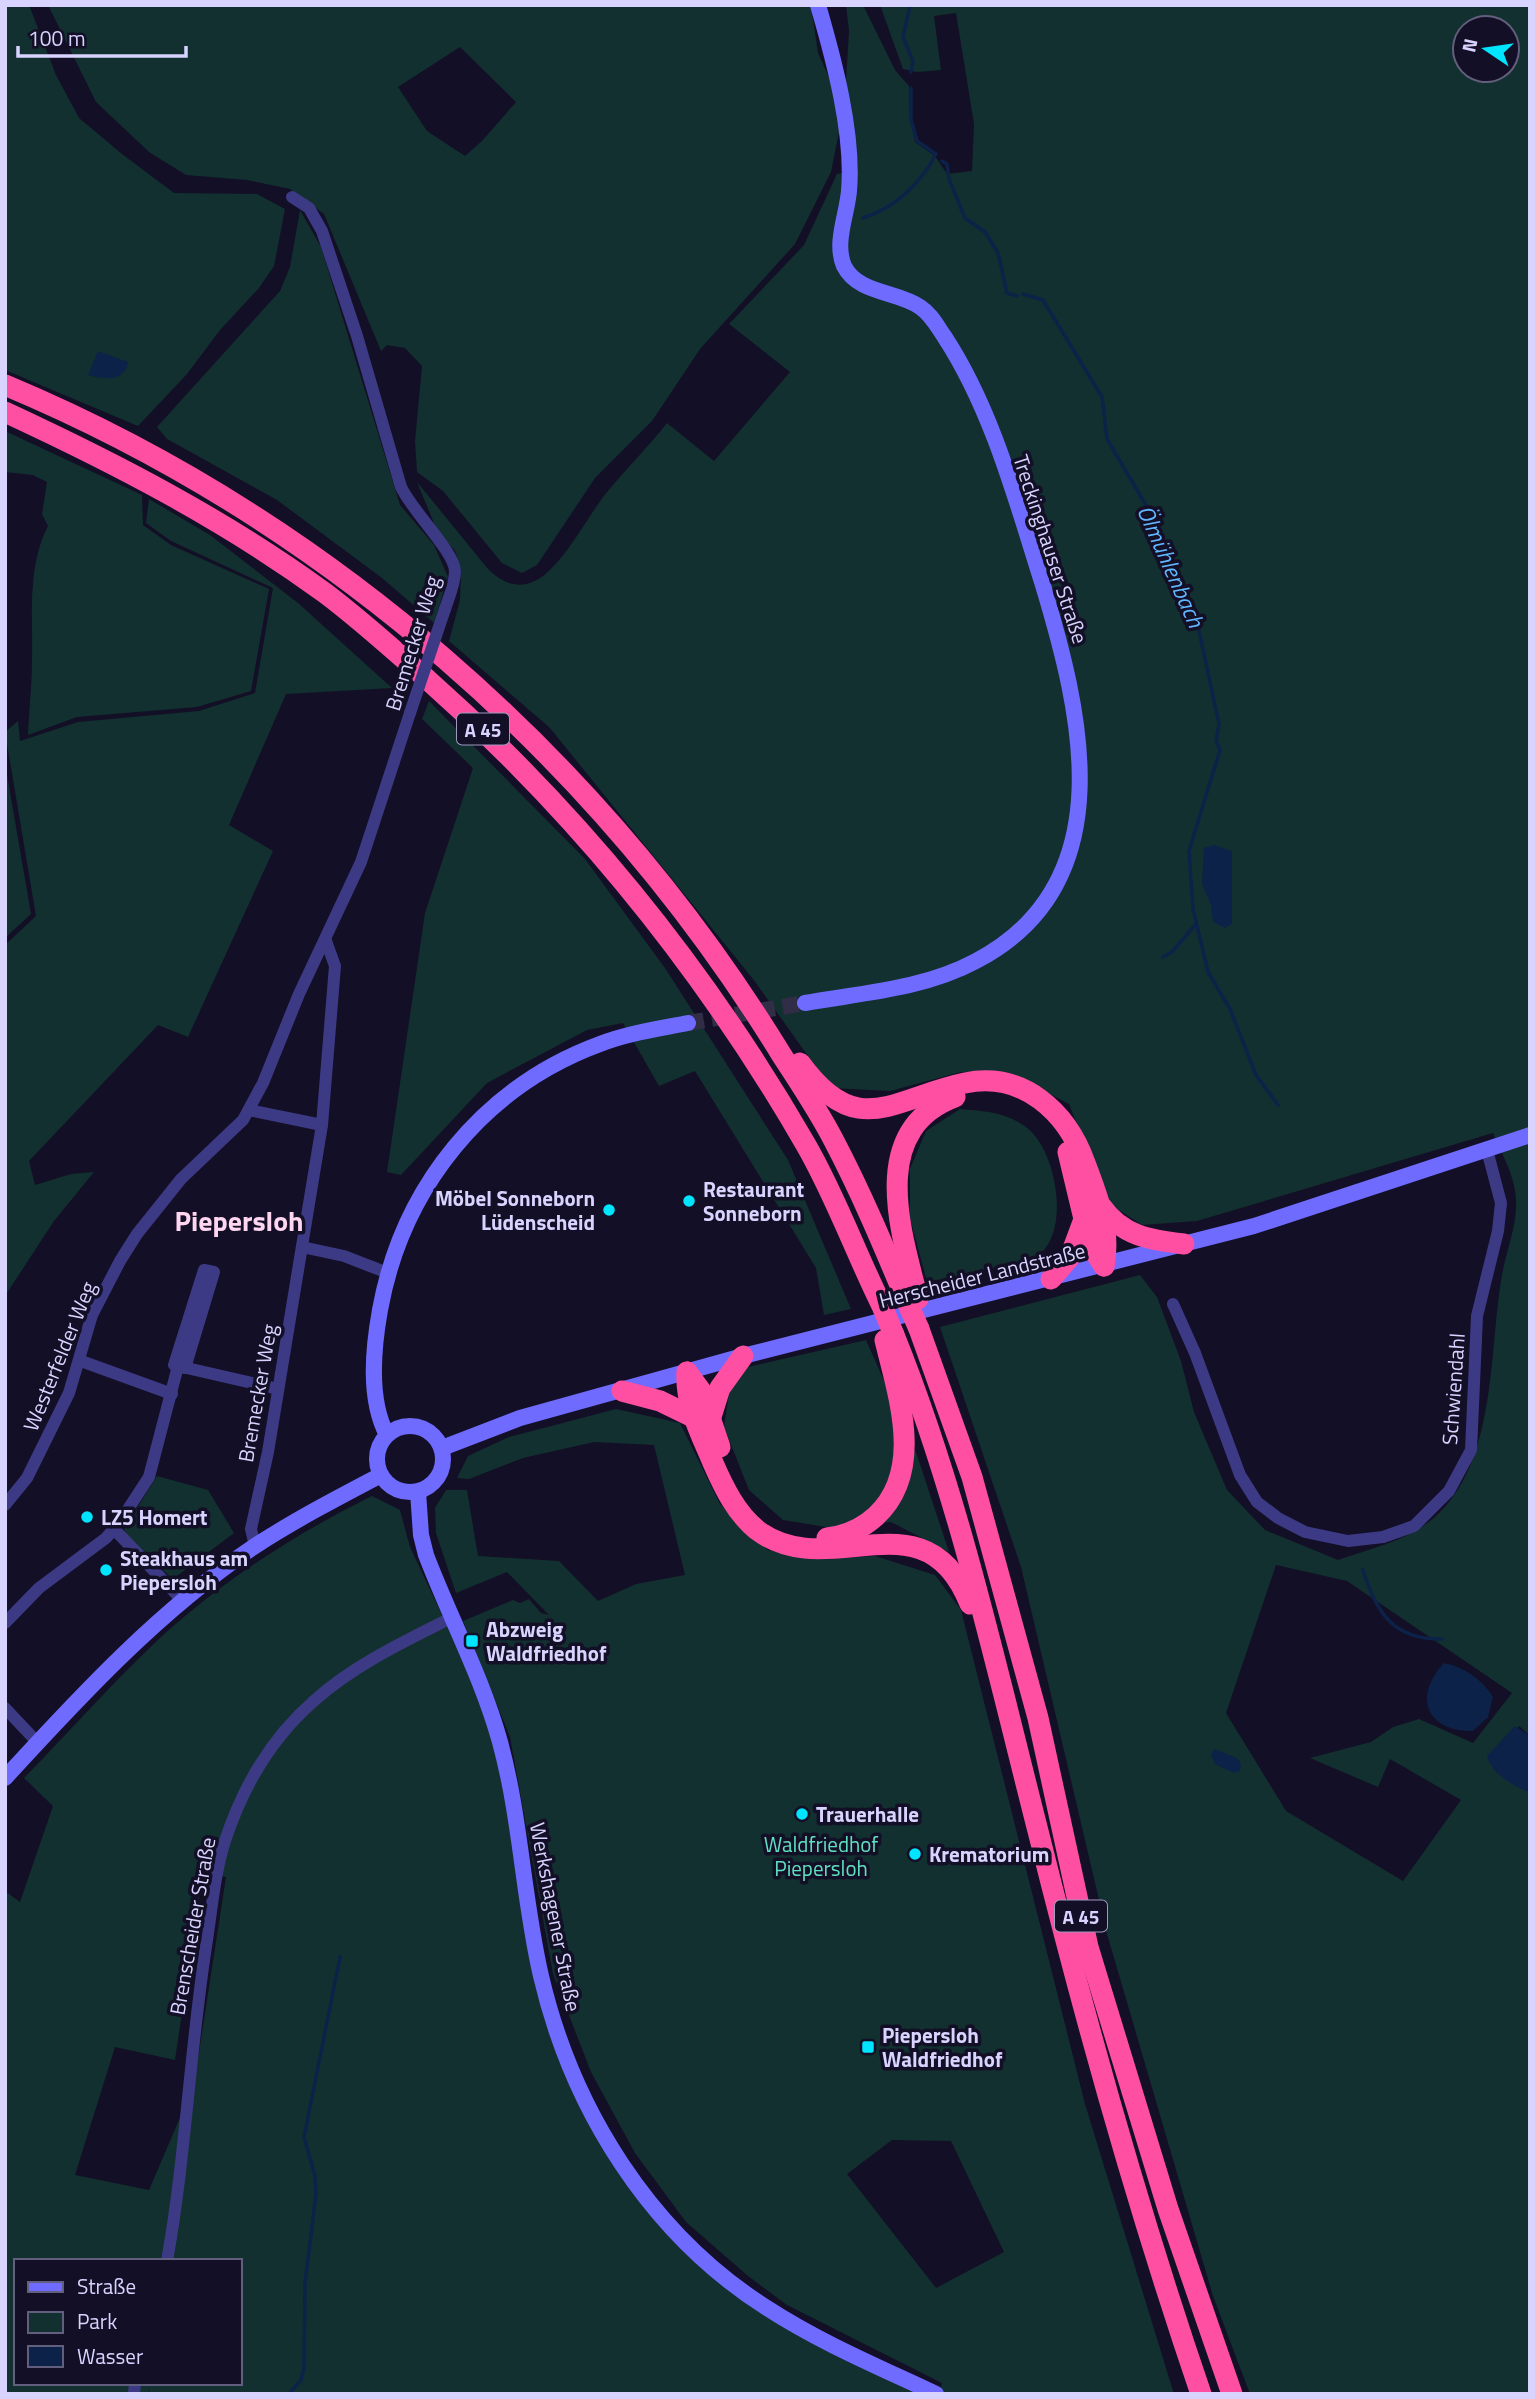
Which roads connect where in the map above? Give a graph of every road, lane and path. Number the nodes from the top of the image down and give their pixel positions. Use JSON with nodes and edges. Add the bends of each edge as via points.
{"nodes":[{"id":1,"x":818,"y":5,"type":"edge"},
{"id":2,"x":292,"y":197,"type":"dead end"},
{"id":3,"x":5,"y":385,"type":"edge"},
{"id":4,"x":5,"y":412,"type":"edge"},
{"id":5,"x":326,"y":941,"type":"junction"},
{"id":6,"x":748,"y":1000,"type":"junction"},
{"id":7,"x":805,"y":1003,"type":"tunnel mouth"},
{"id":8,"x":688,"y":1023,"type":"tunnel mouth"},
{"id":9,"x":249,"y":1110,"type":"junction"},
{"id":10,"x":322,"y":1125,"type":"junction"},
{"id":11,"x":1530,"y":1135,"type":"edge"},
{"id":12,"x":1488,"y":1150,"type":"junction"},
{"id":13,"x":1093,"y":1212,"type":"junction"},
{"id":14,"x":1184,"y":1244,"type":"junction"},
{"id":15,"x":302,"y":1247,"type":"junction"},
{"id":16,"x":1104,"y":1266,"type":"junction"},
{"id":17,"x":388,"y":1273,"type":"junction"},
{"id":18,"x":1051,"y":1279,"type":"junction"},
{"id":19,"x":913,"y":1301,"type":"junction"},
{"id":20,"x":1173,"y":1304,"type":"dead end"},
{"id":21,"x":889,"y":1336,"type":"junction"},
{"id":22,"x":743,"y":1356,"type":"junction"},
{"id":23,"x":81,"y":1361,"type":"junction"},
{"id":24,"x":181,"y":1367,"type":"junction"},
{"id":25,"x":687,"y":1373,"type":"junction"},
{"id":26,"x":278,"y":1389,"type":"junction"},
{"id":27,"x":622,"y":1391,"type":"junction"},
{"id":28,"x":172,"y":1394,"type":"junction"},
{"id":29,"x":703,"y":1418,"type":"junction"},
{"id":30,"x":387,"y":1435,"type":"junction"},
{"id":31,"x":442,"y":1448,"type":"junction"},
{"id":32,"x":381,"y":1475,"type":"junction"},
{"id":33,"x":418,"y":1492,"type":"junction"},
{"id":34,"x":5,"y":1506,"type":"edge"},
{"id":35,"x":114,"y":1529,"type":"junction"},
{"id":36,"x":256,"y":1546,"type":"junction"},
{"id":37,"x":183,"y":1601,"type":"junction"},
{"id":38,"x":451,"y":1618,"type":"junction"},
{"id":39,"x":5,"y":1623,"type":"edge"},
{"id":40,"x":997,"y":1671,"type":"junction"},
{"id":41,"x":5,"y":1708,"type":"edge"},
{"id":42,"x":38,"y":1742,"type":"junction"},
{"id":43,"x":5,"y":1778,"type":"edge"},
{"id":44,"x":167,"y":2259,"type":"edge"},
{"id":45,"x":936,"y":2394,"type":"edge"},
{"id":46,"x":1200,"y":2394,"type":"edge"},
{"id":47,"x":1232,"y":2394,"type":"edge"}],
"edges":[{"from":1,"to":7,"type":"main road","name":"Treckinghauser Straße","via":[[849,156],[849,197],[840,249],[844,265],[865,285],[925,309],[974,393],[1003,464],[1058,634],[1074,704],[1081,788],[1065,866],[1051,894],[1006,942],[972,963],[916,984]]},
{"from":2,"to":5,"type":"street","name":"Bremecker Weg","bridge":true,"via":[[309,208],[322,231],[401,487],[454,567],[453,587],[361,862]]},
{"from":3,"to":6,"type":"highway","number":"A 45","via":[[133,445],[213,491],[295,542],[370,598],[547,755],[653,873]]},
{"from":4,"to":21,"type":"highway","number":"A 45","via":[[201,511],[324,592],[472,719],[576,825],[663,930],[806,1146],[872,1287]]},
{"from":5,"to":9,"type":"street","name":"Westerfelder Weg"},
{"from":5,"to":10,"type":"street","name":"Bremecker Weg","via":[[335,966]]},
{"from":6,"to":13,"type":"highway","via":[[811,1078],[851,1106],[888,1108],[978,1081],[1010,1084],[1035,1095],[1071,1130]]},
{"from":6,"to":19,"type":"highway","number":"A 45","via":[[833,1138]]},
{"from":8,"to":17,"type":"main road","via":[[599,1044],[540,1071],[509,1092],[451,1150],[424,1187]]},
{"from":9,"to":10,"type":"street"},
{"from":9,"to":23,"type":"street","name":"Westerfelder Weg","via":[[181,1179],[137,1234],[92,1315]]},
{"from":10,"to":15,"type":"street","name":"Bremecker Weg"},
{"from":11,"to":12,"type":"main road","name":"Herscheider Landstraße"},
{"from":12,"to":14,"type":"main road","name":"Herscheider Landstraße"},
{"from":12,"to":20,"type":"street","name":"Schwiendahl","via":[[1501,1203],[1477,1316],[1471,1450],[1449,1491],[1414,1526],[1383,1537],[1348,1541],[1305,1532],[1257,1502],[1240,1475]]},
{"from":13,"to":14,"type":"highway","via":[[1133,1235]]},
{"from":13,"to":16,"type":"highway","via":[[1090,1244]]},
{"from":13,"to":18,"type":"highway","via":[[1070,1257]]},
{"from":13,"to":19,"type":"highway","via":[[1067,1149],[1044,1115],[1026,1101],[1002,1093],[976,1092],[948,1099],[911,1132],[897,1173],[897,1208]]},
{"from":14,"to":16,"type":"main road","name":"Herscheider Landstraße"},
{"from":15,"to":17,"type":"street","via":[[344,1256]]},
{"from":15,"to":26,"type":"street","name":"Bremecker Weg"},
{"from":16,"to":18,"type":"main road","name":"Herscheider Landstraße"},
{"from":17,"to":30,"type":"main road","via":[[374,1370],[378,1414]]},
{"from":18,"to":22,"type":"main road","name":"Herscheider Landstraße"},
{"from":19,"to":47,"type":"highway","number":"A 45","bridge":true,"via":[[972,1477],[1038,1718],[1088,1948],[1168,2209]]},
{"from":21,"to":29,"type":"highway","via":[[904,1427],[903,1464],[882,1510],[854,1530],[836,1537],[806,1538],[766,1523],[752,1512],[735,1485]]},
{"from":21,"to":40,"type":"highway","number":"A 45","via":[[950,1489]]},
{"from":22,"to":25,"type":"main road","name":"Herscheider Landstraße"},
{"from":22,"to":29,"type":"highway"},
{"from":23,"to":28,"type":"street"},
{"from":23,"to":34,"type":"street","name":"Westerfelder Weg","via":[[27,1478]]},
{"from":24,"to":24,"type":"street","via":[[174,1365],[204,1270],[214,1272]]},
{"from":24,"to":26,"type":"street"},
{"from":24,"to":28,"type":"street"},
{"from":25,"to":27,"type":"main road","name":"Herscheider Landstraße"},
{"from":25,"to":29,"type":"highway","via":[[686,1393]]},
{"from":26,"to":36,"type":"street","name":"Bremecker Weg","via":[[251,1529]]},
{"from":27,"to":29,"type":"highway"},
{"from":27,"to":31,"type":"main road","name":"Herscheider Landstraße","via":[[520,1419]]},
{"from":28,"to":35,"type":"street","via":[[149,1477]]},
{"from":29,"to":40,"type":"highway","via":[[725,1489],[759,1531],[777,1542],[811,1549],[915,1546],[944,1562],[963,1588]]},
{"from":30,"to":31,"type":"main road","via":[[402,1427],[420,1427]]},
{"from":30,"to":32,"type":"main road","via":[[377,1452]]},
{"from":31,"to":33,"type":"main road","via":[[438,1478]]},
{"from":32,"to":33,"type":"main road","via":[[396,1490]]},
{"from":32,"to":36,"type":"main road"},
{"from":33,"to":38,"type":"main road","name":"Werkshagener Straße","via":[[426,1555]]},
{"from":35,"to":37,"type":"street"},
{"from":35,"to":39,"type":"street","via":[[39,1588]]},
{"from":36,"to":37,"type":"main road"},
{"from":37,"to":42,"type":"main road","via":[[115,1662]]},
{"from":38,"to":44,"type":"street","name":"Brenscheider Straße","via":[[372,1661],[316,1699],[268,1752],[238,1806],[219,1865],[200,1980]]},
{"from":38,"to":45,"type":"main road","name":"Werkshagener Straße","via":[[499,1740],[552,2018],[568,2067],[612,2151],[661,2216],[732,2284],[816,2337]]},
{"from":40,"to":46,"type":"highway","number":"A 45","via":[[1086,2020],[1150,2244]]},
{"from":41,"to":42,"type":"street"},
{"from":42,"to":43,"type":"main road"}]}
